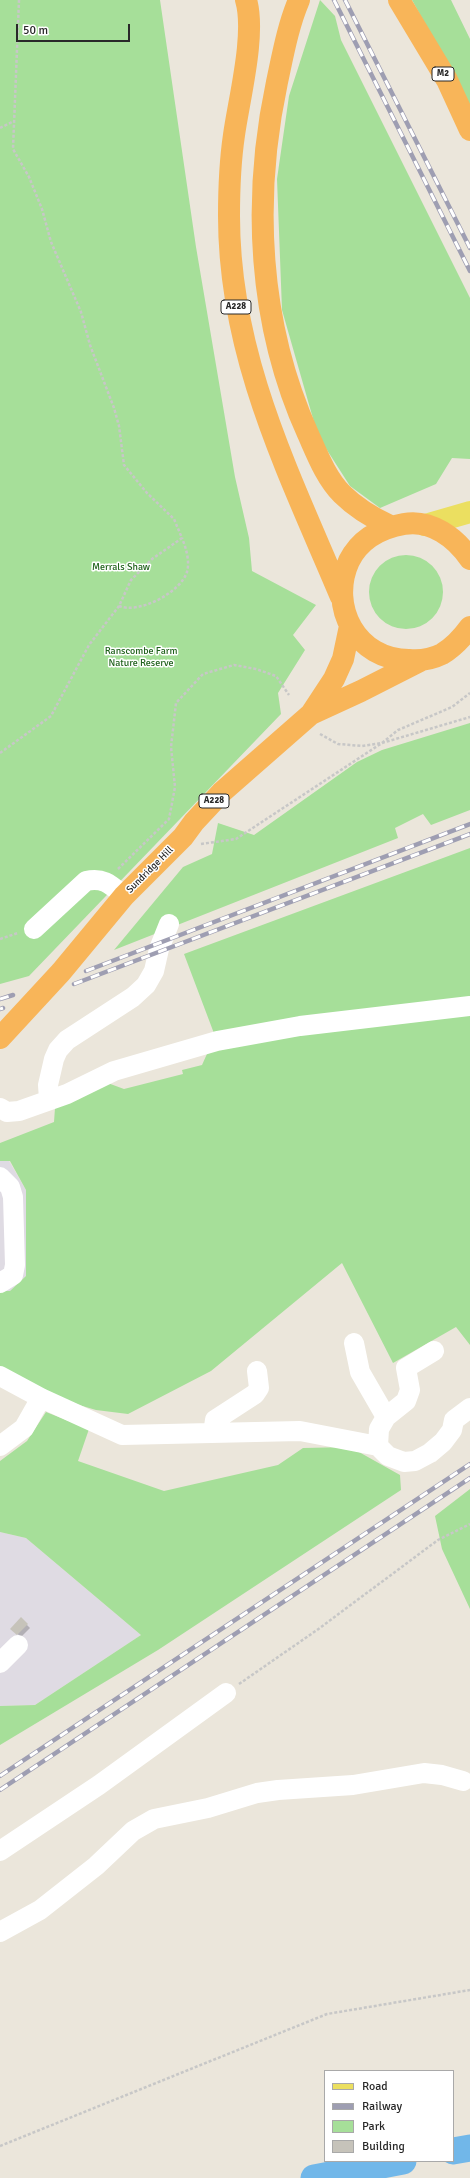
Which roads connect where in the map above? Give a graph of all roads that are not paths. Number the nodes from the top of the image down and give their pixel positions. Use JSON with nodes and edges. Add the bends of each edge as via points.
{"nodes":[{"id":1,"x":246,"y":0,"type":"edge"},
{"id":2,"x":299,"y":0,"type":"edge"},
{"id":3,"x":399,"y":0,"type":"edge"},
{"id":4,"x":470,"y":130,"type":"edge"},
{"id":5,"x":470,"y":512,"type":"edge"},
{"id":6,"x":424,"y":525,"type":"junction"},
{"id":7,"x":390,"y":526,"type":"junction"},
{"id":8,"x":470,"y":558,"type":"edge"},
{"id":9,"x":341,"y":597,"type":"junction"},
{"id":10,"x":350,"y":626,"type":"junction"},
{"id":11,"x":470,"y":627,"type":"edge"},
{"id":12,"x":420,"y":660,"type":"junction"},
{"id":13,"x":311,"y":714,"type":"junction"},
{"id":14,"x":124,"y":896,"type":"junction"},
{"id":15,"x":169,"y":924,"type":"dead end"},
{"id":16,"x":34,"y":929,"type":"dead end"},
{"id":17,"x":470,"y":1006,"type":"edge"},
{"id":18,"x":0,"y":1038,"type":"edge"},
{"id":19,"x":49,"y":1099,"type":"junction"},
{"id":20,"x":0,"y":1108,"type":"edge"},
{"id":21,"x":0,"y":1177,"type":"edge"},
{"id":22,"x":0,"y":1283,"type":"edge"},
{"id":23,"x":354,"y":1343,"type":"dead end"},
{"id":24,"x":434,"y":1351,"type":"dead end"},
{"id":25,"x":257,"y":1371,"type":"dead end"},
{"id":26,"x":0,"y":1376,"type":"edge"},
{"id":27,"x":41,"y":1398,"type":"junction"},
{"id":28,"x":470,"y":1408,"type":"edge"},
{"id":29,"x":386,"y":1417,"type":"junction"},
{"id":30,"x":213,"y":1433,"type":"junction"},
{"id":31,"x":0,"y":1446,"type":"edge"},
{"id":32,"x":378,"y":1446,"type":"junction"},
{"id":33,"x":18,"y":1645,"type":"dead end"},
{"id":34,"x":0,"y":1663,"type":"edge"},
{"id":35,"x":226,"y":1693,"type":"road end"},
{"id":36,"x":463,"y":1780,"type":"dead end"},
{"id":37,"x":0,"y":1851,"type":"edge"},
{"id":38,"x":0,"y":1932,"type":"edge"}],
"edges":[{"from":1,"to":9,"type":"highway","number":"A228","via":[[249,34],[230,177],[229,217],[234,298],[243,344],[265,416]]},
{"from":2,"to":7,"type":"highway","via":[[286,39],[267,137],[262,239],[269,303],[291,392],[321,462],[341,493],[357,507]]},
{"from":3,"to":4,"type":"highway","number":"M2","via":[[447,80]]},
{"from":5,"to":6,"type":"main road"},
{"from":6,"to":7,"type":"highway","via":[[407,523]]},
{"from":6,"to":8,"type":"highway","via":[[445,532],[462,546]]},
{"from":7,"to":9,"type":"highway","via":[[369,537],[353,553],[344,574]]},
{"from":9,"to":10,"type":"highway"},
{"from":10,"to":12,"type":"highway","via":[[363,643],[380,654],[400,660]]},
{"from":10,"to":13,"type":"highway","name":"Sundridge Hill","number":"A228","via":[[343,659],[334,679]]},
{"from":11,"to":12,"type":"highway","via":[[458,642],[441,654]]},
{"from":12,"to":13,"type":"highway","name":"Sundridge Hill","number":"A228"},
{"from":13,"to":14,"type":"highway","name":"Sundridge Hill","number":"A228","via":[[222,792],[194,822],[184,837]]},
{"from":14,"to":16,"type":"lane","via":[[107,881],[86,881]]},
{"from":14,"to":18,"type":"highway","name":"Sundridge Hill","number":"A228","via":[[61,972]]},
{"from":15,"to":19,"type":"lane","via":[[154,971],[147,984],[133,997],[62,1046],[54,1059],[47,1089]]},
{"from":17,"to":19,"type":"lane","via":[[300,1026],[217,1041],[114,1071],[67,1094]]},
{"from":19,"to":20,"type":"lane","via":[[16,1112],[7,1112]]},
{"from":21,"to":22,"type":"lane","via":[[8,1184],[13,1197],[15,1265],[13,1275]]},
{"from":23,"to":29,"type":"lane","via":[[360,1372]]},
{"from":24,"to":29,"type":"lane","via":[[406,1368],[410,1390],[406,1401]]},
{"from":25,"to":30,"type":"lane","via":[[259,1388],[255,1394],[215,1420]]},
{"from":26,"to":27,"type":"lane"},
{"from":27,"to":30,"type":"lane","via":[[122,1435]]},
{"from":27,"to":31,"type":"lane","via":[[24,1428]]},
{"from":28,"to":32,"type":"lane","via":[[454,1420],[452,1430],[443,1442],[415,1461],[395,1460]]},
{"from":29,"to":32,"type":"lane","via":[[379,1428]]},
{"from":30,"to":32,"type":"lane","via":[[300,1431]]},
{"from":33,"to":34,"type":"lane"},
{"from":35,"to":37,"type":"lane","via":[[99,1785]]},
{"from":36,"to":38,"type":"lane","via":[[424,1773],[353,1785],[278,1790],[257,1793],[208,1808],[154,1820],[135,1830],[96,1866],[45,1906]]}]}
